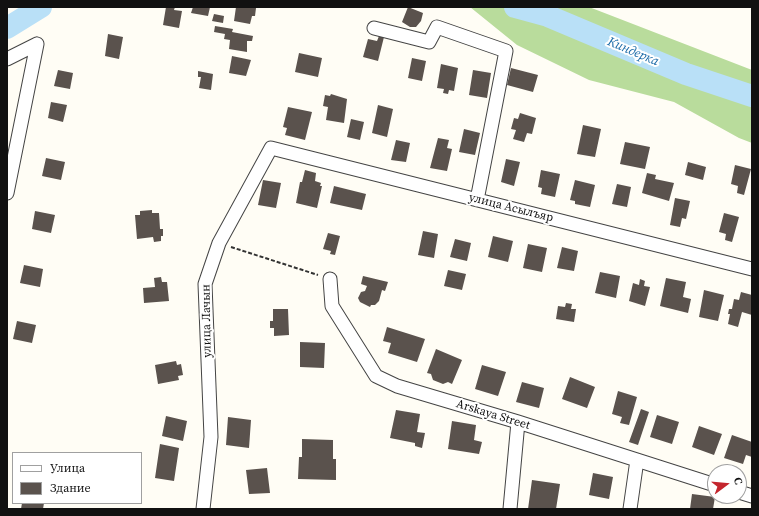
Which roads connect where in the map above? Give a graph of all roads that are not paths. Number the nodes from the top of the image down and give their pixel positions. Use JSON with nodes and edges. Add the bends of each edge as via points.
{"nodes":[{"id":1,"x":374,"y":28,"type":"dead end"},
{"id":2,"x":7,"y":59,"type":"edge"},
{"id":3,"x":270,"y":148,"type":"joint"},
{"id":4,"x":7,"y":193,"type":"edge"},
{"id":5,"x":477,"y":200,"type":"junction"},
{"id":6,"x":752,"y":268,"type":"edge"},
{"id":7,"x":330,"y":279,"type":"road end"},
{"id":8,"x":518,"y":422,"type":"junction"},
{"id":9,"x":637,"y":460,"type":"junction"},
{"id":10,"x":707,"y":482,"type":"edge"},
{"id":11,"x":203,"y":509,"type":"edge"},
{"id":12,"x":510,"y":509,"type":"edge"},
{"id":13,"x":630,"y":509,"type":"edge"}],
"edges":[{"from":1,"to":5,"type":"street","via":[[430,42],[437,27],[506,51]]},
{"from":2,"to":4,"type":"street","via":[[37,44]]},
{"from":3,"to":5,"type":"street","name":"улица Асылъяр"},
{"from":3,"to":11,"type":"street","name":"улица Лачын","via":[[219,243],[205,284],[211,437]]},
{"from":5,"to":6,"type":"street","name":"улица Асылъяр"},
{"from":7,"to":8,"type":"street","name":"Arskaya Street","via":[[332,306],[376,376],[397,386]]},
{"from":8,"to":9,"type":"street","name":"Arskaya Street"},
{"from":8,"to":12,"type":"street"},
{"from":9,"to":10,"type":"street","name":"Arskaya Street"},
{"from":9,"to":13,"type":"street"}]}
